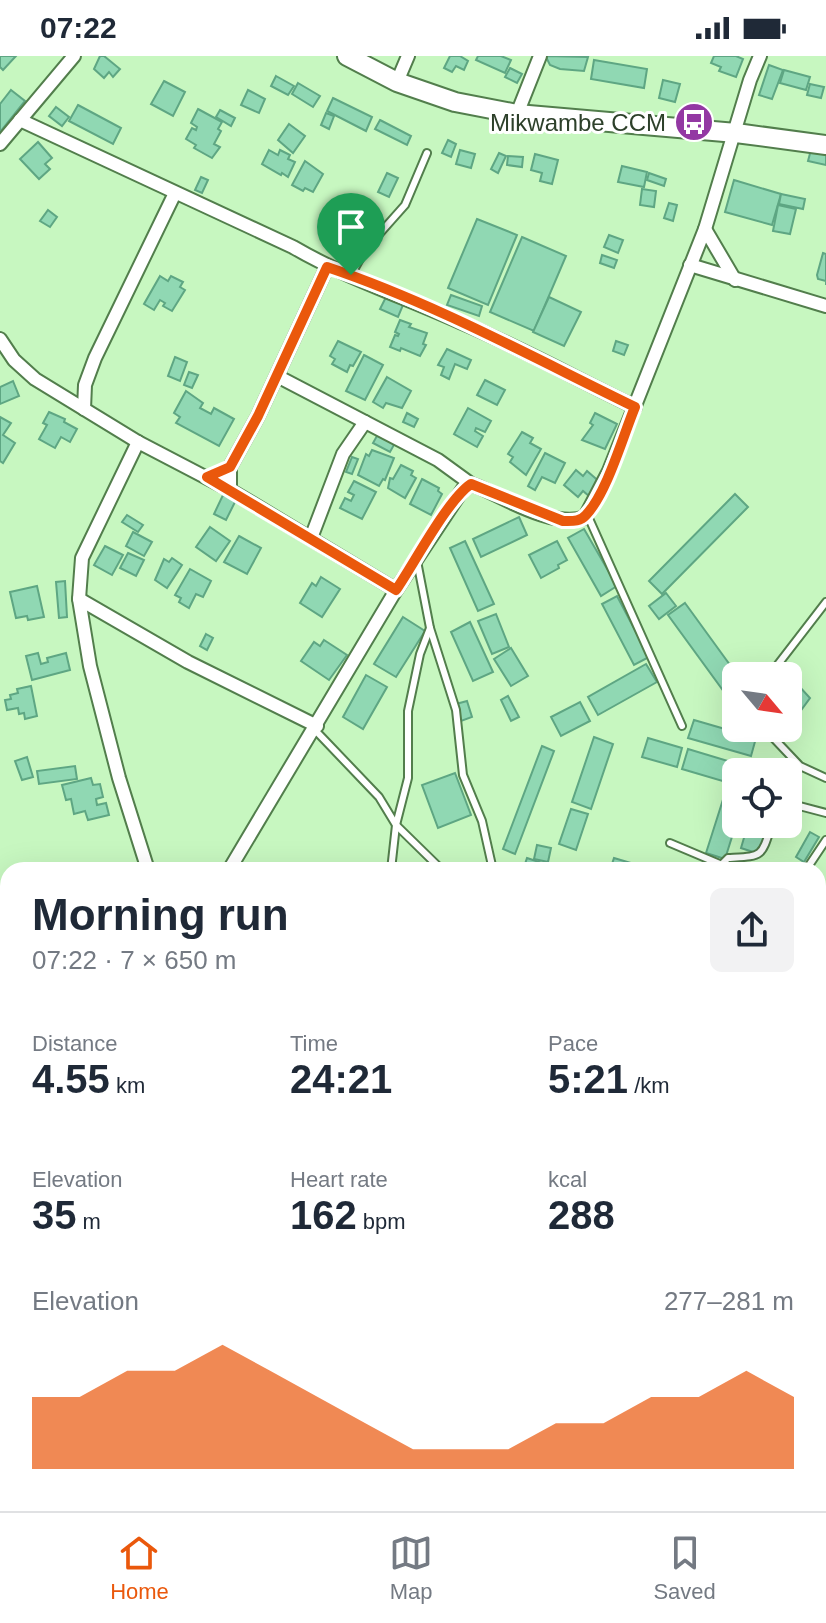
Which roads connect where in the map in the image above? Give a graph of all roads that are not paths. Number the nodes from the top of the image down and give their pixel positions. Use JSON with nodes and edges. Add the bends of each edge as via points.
{"nodes":[{"id":1,"x":74,"y":56,"type":"edge"},
{"id":2,"x":347,"y":56,"type":"edge"},
{"id":3,"x":408,"y":56,"type":"edge"},
{"id":4,"x":540,"y":56,"type":"edge"},
{"id":5,"x":760,"y":56,"type":"edge"},
{"id":6,"x":397,"y":82,"type":"junction"},
{"id":7,"x":517,"y":114,"type":"junction"},
{"id":8,"x":20,"y":120,"type":"junction"},
{"id":9,"x":736,"y":133,"type":"junction"},
{"id":10,"x":0,"y":144,"type":"edge"},
{"id":11,"x":826,"y":145,"type":"edge"},
{"id":12,"x":427,"y":153,"type":"dead end"},
{"id":13,"x":175,"y":193,"type":"junction"},
{"id":14,"x":705,"y":229,"type":"junction"},
{"id":15,"x":690,"y":265,"type":"junction"},
{"id":16,"x":327,"y":267,"type":"junction"},
{"id":17,"x":351,"y":275,"type":"junction"},
{"id":18,"x":735,"y":280,"type":"junction"},
{"id":19,"x":826,"y":306,"type":"edge"},
{"id":20,"x":0,"y":339,"type":"edge"},
{"id":21,"x":277,"y":376,"type":"junction"},
{"id":22,"x":635,"y":407,"type":"junction"},
{"id":23,"x":84,"y":409,"type":"junction"},
{"id":24,"x":365,"y":422,"type":"junction"},
{"id":25,"x":138,"y":442,"type":"junction"},
{"id":26,"x":230,"y":467,"type":"junction"},
{"id":27,"x":207,"y":477,"type":"junction"},
{"id":28,"x":471,"y":484,"type":"junction"},
{"id":29,"x":230,"y":490,"type":"junction"},
{"id":30,"x":587,"y":514,"type":"junction"},
{"id":31,"x":311,"y":538,"type":"junction"},
{"id":32,"x":417,"y":561,"type":"junction"},
{"id":33,"x":396,"y":590,"type":"junction"},
{"id":34,"x":79,"y":599,"type":"junction"},
{"id":35,"x":826,"y":602,"type":"edge"},
{"id":36,"x":430,"y":628,"type":"junction"},
{"id":37,"x":780,"y":662,"type":"edge"},
{"id":38,"x":682,"y":726,"type":"dead end"},
{"id":39,"x":316,"y":728,"type":"junction"},
{"id":40,"x":777,"y":742,"type":"edge"},
{"id":41,"x":826,"y":778,"type":"edge"},
{"id":42,"x":802,"y":807,"type":"edge"},
{"id":43,"x":826,"y":813,"type":"edge"},
{"id":44,"x":396,"y":825,"type":"junction"},
{"id":45,"x":767,"y":838,"type":"edge"},
{"id":46,"x":826,"y":840,"type":"edge"},
{"id":47,"x":670,"y":843,"type":"dead end"},
{"id":48,"x":145,"y":862,"type":"edge"},
{"id":49,"x":234,"y":862,"type":"edge"},
{"id":50,"x":392,"y":862,"type":"edge"},
{"id":51,"x":434,"y":862,"type":"edge"},
{"id":52,"x":491,"y":862,"type":"edge"},
{"id":53,"x":714,"y":862,"type":"edge"},
{"id":54,"x":724,"y":862,"type":"edge"},
{"id":55,"x":811,"y":862,"type":"edge"}],
"edges":[{"from":1,"to":8,"type":"street"},
{"from":2,"to":6,"type":"main road"},
{"from":3,"to":6,"type":"street"},
{"from":4,"to":7,"type":"street"},
{"from":5,"to":9,"type":"street"},
{"from":6,"to":7,"type":"main road","via":[[455,102]]},
{"from":7,"to":9,"type":"main road"},
{"from":8,"to":10,"type":"street"},
{"from":8,"to":13,"type":"street"},
{"from":9,"to":11,"type":"main road"},
{"from":9,"to":14,"type":"street"},
{"from":12,"to":17,"type":"lane","via":[[405,205],[365,250]]},
{"from":13,"to":16,"type":"street"},
{"from":13,"to":23,"type":"street","via":[[95,358],[85,385]]},
{"from":14,"to":15,"type":"street"},
{"from":14,"to":18,"type":"street"},
{"from":15,"to":18,"type":"street"},
{"from":15,"to":22,"type":"street"},
{"from":16,"to":17,"type":"street"},
{"from":16,"to":21,"type":"street"},
{"from":17,"to":22,"type":"street"},
{"from":18,"to":19,"type":"street"},
{"from":20,"to":23,"type":"street","via":[[35,379]]},
{"from":21,"to":24,"type":"street"},
{"from":21,"to":26,"type":"street"},
{"from":22,"to":30,"type":"street"},
{"from":23,"to":25,"type":"street"},
{"from":24,"to":28,"type":"street","via":[[438,460]]},
{"from":24,"to":31,"type":"street","via":[[343,454]]},
{"from":25,"to":27,"type":"street"},
{"from":25,"to":34,"type":"street","via":[[82,558]]},
{"from":26,"to":27,"type":"street"},
{"from":26,"to":29,"type":"street"},
{"from":27,"to":29,"type":"street"},
{"from":28,"to":30,"type":"street","via":[[563,521]]},
{"from":28,"to":32,"type":"street"},
{"from":29,"to":31,"type":"street"},
{"from":30,"to":38,"type":"lane"},
{"from":31,"to":33,"type":"street"},
{"from":32,"to":33,"type":"street"},
{"from":32,"to":36,"type":"lane"},
{"from":33,"to":39,"type":"street"},
{"from":34,"to":39,"type":"street"},
{"from":34,"to":48,"type":"street","via":[[90,666]]},
{"from":35,"to":37,"type":"lane"},
{"from":36,"to":44,"type":"lane","via":[[408,711],[408,778]]},
{"from":36,"to":52,"type":"lane","via":[[456,710],[463,775]]},
{"from":39,"to":44,"type":"lane","via":[[379,797]]},
{"from":39,"to":49,"type":"street"},
{"from":40,"to":41,"type":"lane","via":[[800,766]]},
{"from":42,"to":43,"type":"lane"},
{"from":44,"to":50,"type":"lane"},
{"from":44,"to":51,"type":"lane"},
{"from":45,"to":54,"type":"lane","via":[[757,856]]},
{"from":46,"to":55,"type":"lane"},
{"from":47,"to":53,"type":"lane"}]}
